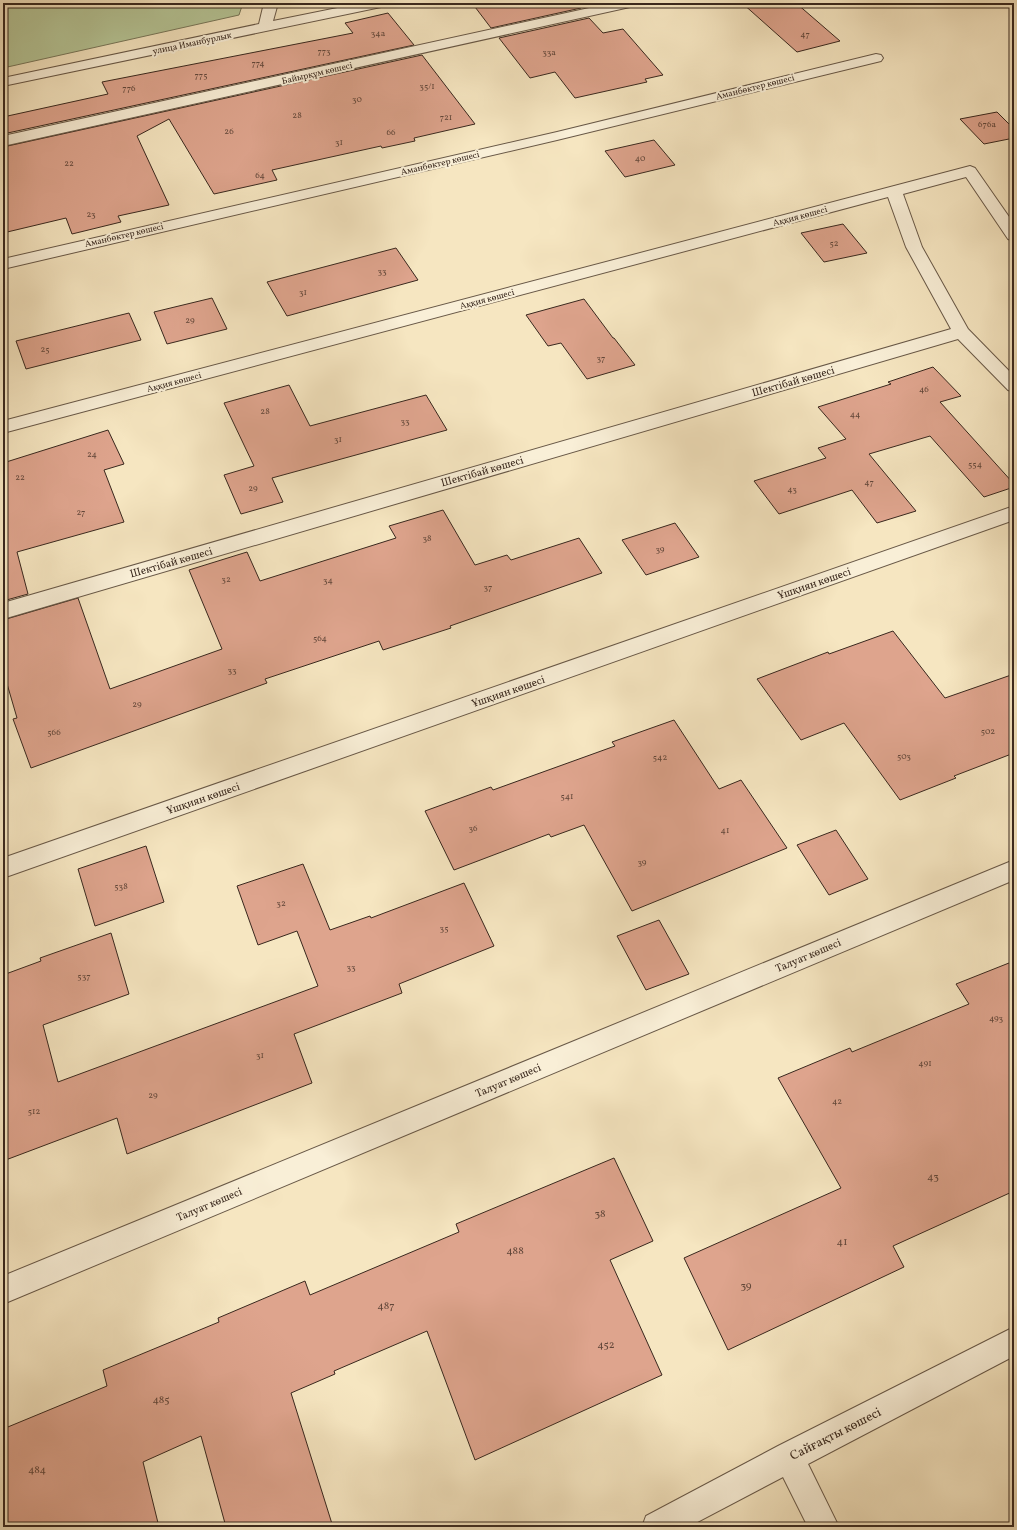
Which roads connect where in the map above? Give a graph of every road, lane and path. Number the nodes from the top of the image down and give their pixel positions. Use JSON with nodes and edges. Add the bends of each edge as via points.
{"nodes":[{"id":1,"x":271,"y":3,"type":"edge"},
{"id":2,"x":381,"y":3,"type":"edge"},
{"id":3,"x":630,"y":3,"type":"edge"},
{"id":4,"x":265,"y":28,"type":"junction"},
{"id":5,"x":876,"y":58,"type":"dead end"},
{"id":6,"x":3,"y":82,"type":"edge"},
{"id":7,"x":3,"y":141,"type":"edge"},
{"id":8,"x":894,"y":191,"type":"junction"},
{"id":9,"x":1014,"y":236,"type":"edge"},
{"id":10,"x":3,"y":264,"type":"edge"},
{"id":11,"x":961,"y":332,"type":"junction"},
{"id":12,"x":1014,"y":386,"type":"edge"},
{"id":13,"x":3,"y":427,"type":"edge"},
{"id":14,"x":1014,"y":513,"type":"edge"},
{"id":15,"x":3,"y":611,"type":"edge"},
{"id":16,"x":3,"y":868,"type":"edge"},
{"id":17,"x":1014,"y":870,"type":"edge"},
{"id":18,"x":3,"y":1290,"type":"edge"},
{"id":19,"x":1014,"y":1341,"type":"edge"},
{"id":20,"x":789,"y":1457,"type":"junction"},
{"id":21,"x":657,"y":1527,"type":"edge"},
{"id":22,"x":824,"y":1527,"type":"edge"}],
"edges":[{"from":1,"to":4,"type":"street"},
{"from":2,"to":4,"type":"street","name":"улица Иманбурлык"},
{"from":3,"to":7,"type":"street","name":"Байырқұм көшесі"},
{"from":4,"to":6,"type":"street","name":"улица Иманбурлык"},
{"from":5,"to":10,"type":"street","name":"Аманбөктер көшесі","via":[[557,136]]},
{"from":8,"to":9,"type":"street","name":"Аққия көшесі","via":[[970,171]]},
{"from":8,"to":11,"type":"street","via":[[914,247]]},
{"from":8,"to":13,"type":"street","name":"Аққия көшесі"},
{"from":11,"to":12,"type":"street"},
{"from":11,"to":15,"type":"street","name":"Шектібай көшесі"},
{"from":14,"to":16,"type":"street","name":"Ұшқиян көшесі"},
{"from":17,"to":18,"type":"street","name":"Талуат көшесі"},
{"from":19,"to":20,"type":"street","name":"Сайғақты көшесі"},
{"from":20,"to":21,"type":"street","name":"Сайғақты көшесі"},
{"from":20,"to":22,"type":"street"}]}
